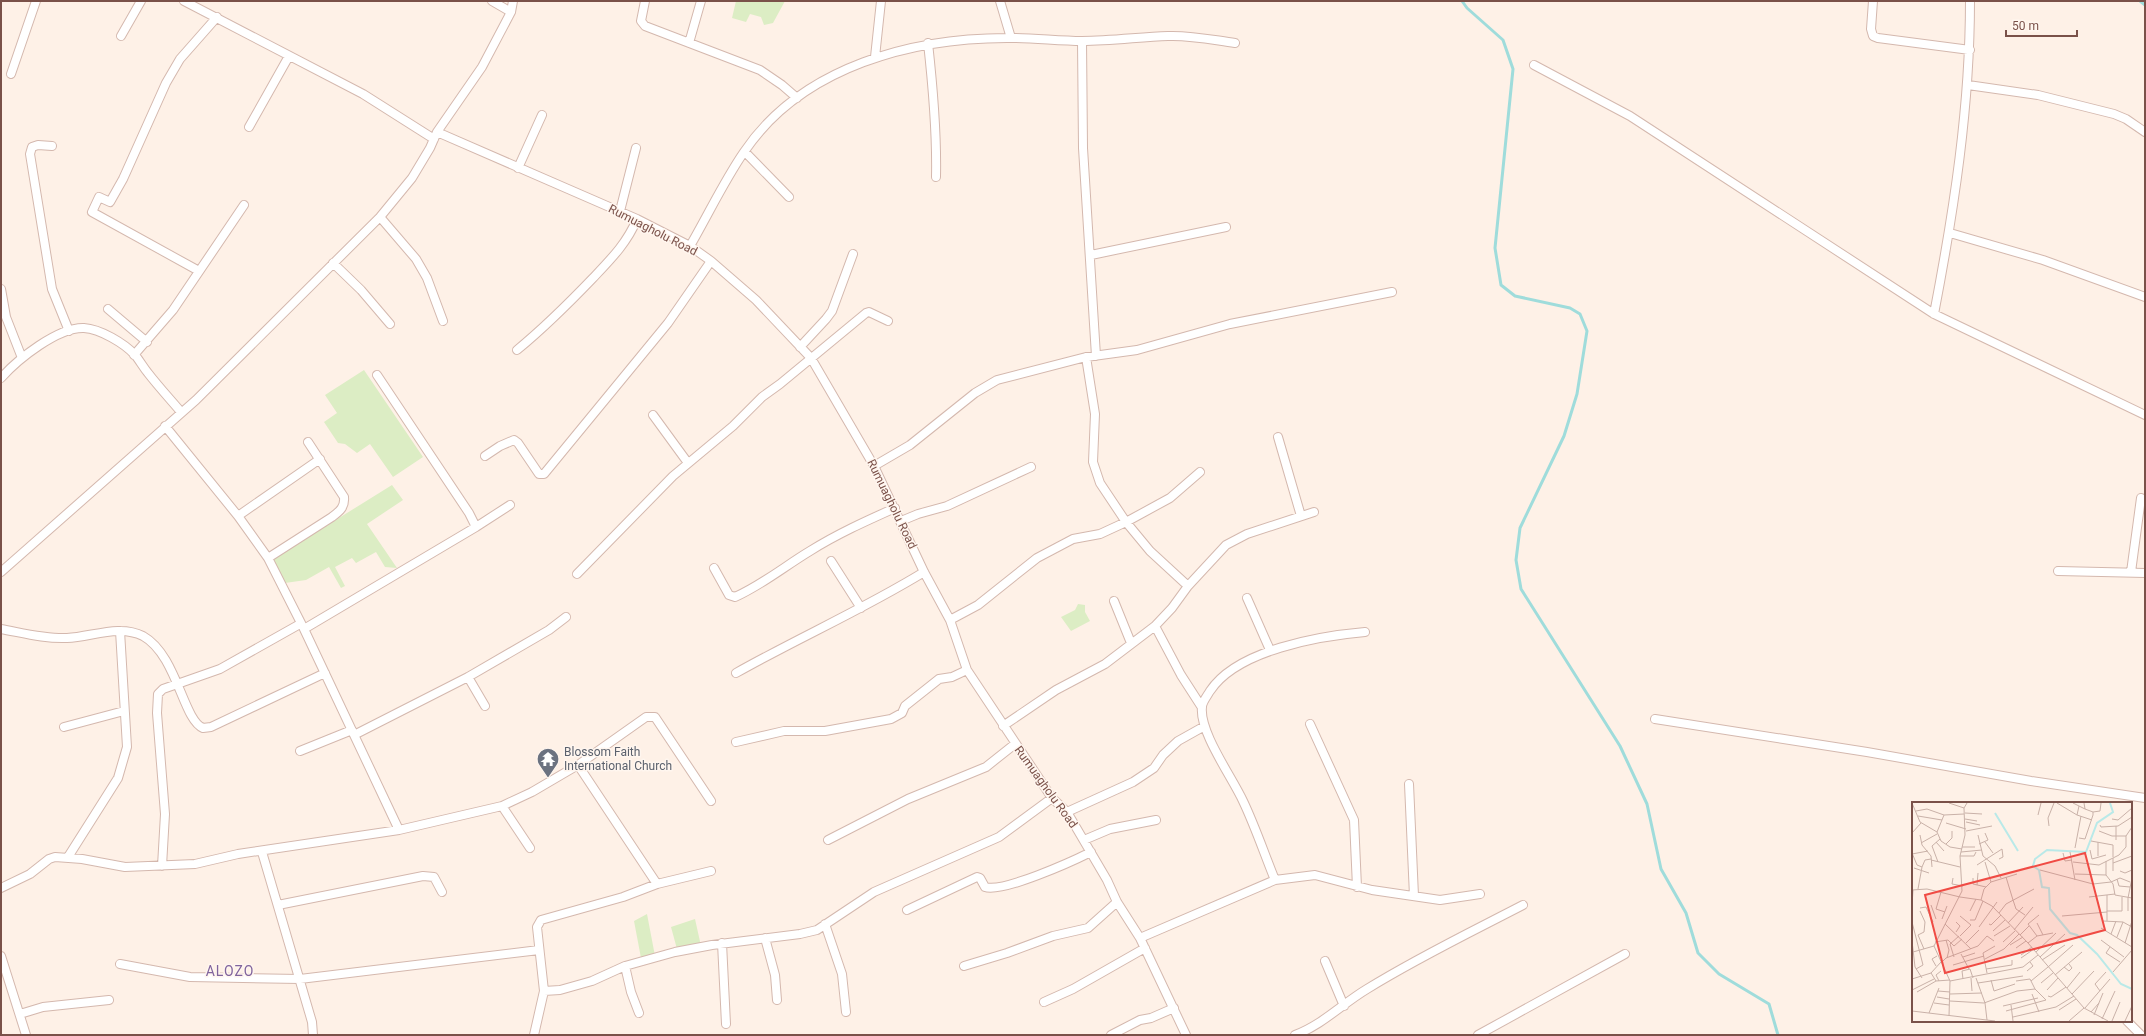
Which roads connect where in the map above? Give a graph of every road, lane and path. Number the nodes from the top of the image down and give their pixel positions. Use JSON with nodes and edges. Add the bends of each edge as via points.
{"nodes":[{"id":1,"x":36,"y":1,"type":"edge"},
{"id":2,"x":141,"y":1,"type":"edge"},
{"id":3,"x":184,"y":1,"type":"edge"},
{"id":4,"x":492,"y":1,"type":"edge"},
{"id":5,"x":513,"y":1,"type":"edge"},
{"id":6,"x":645,"y":1,"type":"edge"},
{"id":7,"x":701,"y":1,"type":"edge"},
{"id":8,"x":881,"y":1,"type":"edge"},
{"id":9,"x":1000,"y":1,"type":"edge"},
{"id":10,"x":1873,"y":1,"type":"edge"},
{"id":11,"x":1970,"y":1,"type":"edge"},
{"id":12,"x":511,"y":12,"type":"junction"},
{"id":13,"x":217,"y":17,"type":"junction"},
{"id":14,"x":121,"y":36,"type":"dead end"},
{"id":15,"x":1011,"y":38,"type":"junction"},
{"id":16,"x":1082,"y":41,"type":"junction"},
{"id":17,"x":689,"y":43,"type":"junction"},
{"id":18,"x":928,"y":43,"type":"junction"},
{"id":19,"x":1235,"y":43,"type":"dead end"},
{"id":20,"x":1970,"y":50,"type":"junction"},
{"id":21,"x":290,"y":56,"type":"junction"},
{"id":22,"x":875,"y":57,"type":"junction"},
{"id":23,"x":1534,"y":65,"type":"dead end"},
{"id":24,"x":11,"y":74,"type":"dead end"},
{"id":25,"x":1968,"y":85,"type":"junction"},
{"id":26,"x":797,"y":98,"type":"junction"},
{"id":27,"x":542,"y":115,"type":"dead end"},
{"id":28,"x":249,"y":127,"type":"dead end"},
{"id":29,"x":2145,"y":132,"type":"edge"},
{"id":30,"x":435,"y":136,"type":"junction"},
{"id":31,"x":52,"y":146,"type":"dead end"},
{"id":32,"x":636,"y":148,"type":"dead end"},
{"id":33,"x":744,"y":152,"type":"junction"},
{"id":34,"x":518,"y":168,"type":"junction"},
{"id":35,"x":936,"y":177,"type":"dead end"},
{"id":36,"x":789,"y":197,"type":"dead end"},
{"id":37,"x":244,"y":205,"type":"dead end"},
{"id":38,"x":620,"y":211,"type":"junction"},
{"id":39,"x":380,"y":216,"type":"junction"},
{"id":40,"x":637,"y":219,"type":"junction"},
{"id":41,"x":1226,"y":227,"type":"dead end"},
{"id":42,"x":1950,"y":233,"type":"junction"},
{"id":43,"x":690,"y":246,"type":"junction"},
{"id":44,"x":853,"y":254,"type":"dead end"},
{"id":45,"x":1091,"y":254,"type":"junction"},
{"id":46,"x":711,"y":261,"type":"junction"},
{"id":47,"x":333,"y":263,"type":"junction"},
{"id":48,"x":199,"y":271,"type":"junction"},
{"id":49,"x":1,"y":289,"type":"edge"},
{"id":50,"x":1392,"y":292,"type":"dead end"},
{"id":51,"x":2145,"y":297,"type":"edge"},
{"id":52,"x":108,"y":309,"type":"dead end"},
{"id":53,"x":1934,"y":314,"type":"junction"},
{"id":54,"x":443,"y":321,"type":"dead end"},
{"id":55,"x":888,"y":321,"type":"dead end"},
{"id":56,"x":390,"y":324,"type":"dead end"},
{"id":57,"x":69,"y":331,"type":"junction"},
{"id":58,"x":147,"y":342,"type":"junction"},
{"id":59,"x":800,"y":347,"type":"junction"},
{"id":60,"x":517,"y":350,"type":"dead end"},
{"id":61,"x":134,"y":355,"type":"junction"},
{"id":62,"x":1096,"y":356,"type":"junction"},
{"id":63,"x":1086,"y":357,"type":"junction"},
{"id":64,"x":22,"y":358,"type":"junction"},
{"id":65,"x":810,"y":358,"type":"junction"},
{"id":66,"x":377,"y":375,"type":"dead end"},
{"id":67,"x":1,"y":378,"type":"edge"},
{"id":68,"x":181,"y":412,"type":"junction"},
{"id":69,"x":653,"y":415,"type":"dead end"},
{"id":70,"x":2145,"y":415,"type":"edge"},
{"id":71,"x":165,"y":426,"type":"junction"},
{"id":72,"x":1278,"y":437,"type":"dead end"},
{"id":73,"x":308,"y":442,"type":"dead end"},
{"id":74,"x":485,"y":456,"type":"dead end"},
{"id":75,"x":320,"y":459,"type":"junction"},
{"id":76,"x":688,"y":463,"type":"junction"},
{"id":77,"x":874,"y":466,"type":"junction"},
{"id":78,"x":1031,"y":467,"type":"dead end"},
{"id":79,"x":1200,"y":472,"type":"dead end"},
{"id":80,"x":2141,"y":498,"type":"dead end"},
{"id":81,"x":510,"y":505,"type":"dead end"},
{"id":82,"x":895,"y":508,"type":"junction"},
{"id":83,"x":1314,"y":512,"type":"dead end"},
{"id":84,"x":238,"y":516,"type":"junction"},
{"id":85,"x":1301,"y":516,"type":"junction"},
{"id":86,"x":901,"y":521,"type":"junction"},
{"id":87,"x":1126,"y":522,"type":"junction"},
{"id":88,"x":476,"y":527,"type":"junction"},
{"id":89,"x":268,"y":558,"type":"junction"},
{"id":90,"x":831,"y":561,"type":"dead end"},
{"id":91,"x":714,"y":568,"type":"dead end"},
{"id":92,"x":2058,"y":571,"type":"dead end"},
{"id":93,"x":1,"y":572,"type":"edge"},
{"id":94,"x":924,"y":572,"type":"junction"},
{"id":95,"x":2131,"y":572,"type":"junction"},
{"id":96,"x":2145,"y":573,"type":"edge"},
{"id":97,"x":578,"y":574,"type":"dead end"},
{"id":98,"x":1188,"y":586,"type":"junction"},
{"id":99,"x":1247,"y":598,"type":"dead end"},
{"id":100,"x":1114,"y":601,"type":"dead end"},
{"id":101,"x":861,"y":608,"type":"junction"},
{"id":102,"x":566,"y":617,"type":"dead end"},
{"id":103,"x":950,"y":620,"type":"junction"},
{"id":104,"x":1155,"y":626,"type":"junction"},
{"id":105,"x":302,"y":627,"type":"junction"},
{"id":106,"x":1,"y":629,"type":"edge"},
{"id":107,"x":120,"y":631,"type":"junction"},
{"id":108,"x":1365,"y":632,"type":"dead end"},
{"id":109,"x":1131,"y":643,"type":"junction"},
{"id":110,"x":1270,"y":650,"type":"junction"},
{"id":111,"x":966,"y":670,"type":"junction"},
{"id":112,"x":325,"y":672,"type":"junction"},
{"id":113,"x":736,"y":673,"type":"dead end"},
{"id":114,"x":468,"y":677,"type":"junction"},
{"id":115,"x":178,"y":684,"type":"junction"},
{"id":116,"x":485,"y":706,"type":"dead end"},
{"id":117,"x":1201,"y":706,"type":"junction"},
{"id":118,"x":124,"y":711,"type":"junction"},
{"id":119,"x":1655,"y":720,"type":"dead end"},
{"id":120,"x":1310,"y":724,"type":"dead end"},
{"id":121,"x":1003,"y":726,"type":"junction"},
{"id":122,"x":1204,"y":726,"type":"junction"},
{"id":123,"x":64,"y":728,"type":"dead end"},
{"id":124,"x":353,"y":732,"type":"junction"},
{"id":125,"x":736,"y":742,"type":"dead end"},
{"id":126,"x":1015,"y":744,"type":"junction"},
{"id":127,"x":300,"y":751,"type":"dead end"},
{"id":128,"x":578,"y":765,"type":"junction"},
{"id":129,"x":1409,"y":784,"type":"dead end"},
{"id":130,"x":1052,"y":798,"type":"junction"},
{"id":131,"x":2145,"y":798,"type":"edge"},
{"id":132,"x":711,"y":801,"type":"dead end"},
{"id":133,"x":502,"y":806,"type":"junction"},
{"id":134,"x":1067,"y":812,"type":"junction"},
{"id":135,"x":1156,"y":820,"type":"dead end"},
{"id":136,"x":399,"y":830,"type":"junction"},
{"id":137,"x":828,"y":840,"type":"dead end"},
{"id":138,"x":1084,"y":840,"type":"junction"},
{"id":139,"x":530,"y":848,"type":"dead end"},
{"id":140,"x":262,"y":852,"type":"junction"},
{"id":141,"x":1091,"y":852,"type":"junction"},
{"id":142,"x":68,"y":857,"type":"junction"},
{"id":143,"x":162,"y":866,"type":"junction"},
{"id":144,"x":711,"y":871,"type":"dead end"},
{"id":145,"x":1275,"y":880,"type":"junction"},
{"id":146,"x":657,"y":884,"type":"junction"},
{"id":147,"x":1357,"y":887,"type":"junction"},
{"id":148,"x":1,"y":888,"type":"edge"},
{"id":149,"x":442,"y":892,"type":"dead end"},
{"id":150,"x":1480,"y":894,"type":"dead end"},
{"id":151,"x":1414,"y":896,"type":"junction"},
{"id":152,"x":1117,"y":902,"type":"junction"},
{"id":153,"x":278,"y":905,"type":"junction"},
{"id":154,"x":1523,"y":905,"type":"dead end"},
{"id":155,"x":907,"y":910,"type":"dead end"},
{"id":156,"x":825,"y":924,"type":"junction"},
{"id":157,"x":765,"y":938,"type":"junction"},
{"id":158,"x":1140,"y":938,"type":"junction"},
{"id":159,"x":722,"y":943,"type":"junction"},
{"id":160,"x":1145,"y":948,"type":"junction"},
{"id":161,"x":539,"y":950,"type":"junction"},
{"id":162,"x":1625,"y":954,"type":"dead end"},
{"id":163,"x":1,"y":956,"type":"edge"},
{"id":164,"x":1325,"y":961,"type":"dead end"},
{"id":165,"x":120,"y":964,"type":"dead end"},
{"id":166,"x":625,"y":966,"type":"junction"},
{"id":167,"x":964,"y":966,"type":"dead end"},
{"id":168,"x":300,"y":978,"type":"junction"},
{"id":169,"x":544,"y":991,"type":"junction"},
{"id":170,"x":109,"y":1000,"type":"dead end"},
{"id":171,"x":777,"y":1000,"type":"dead end"},
{"id":172,"x":1044,"y":1002,"type":"dead end"},
{"id":173,"x":1344,"y":1006,"type":"junction"},
{"id":174,"x":1174,"y":1008,"type":"junction"},
{"id":175,"x":846,"y":1012,"type":"dead end"},
{"id":176,"x":639,"y":1013,"type":"dead end"},
{"id":177,"x":20,"y":1014,"type":"junction"},
{"id":178,"x":2128,"y":1022,"type":"edge"},
{"id":179,"x":726,"y":1024,"type":"dead end"},
{"id":180,"x":26,"y":1035,"type":"edge"},
{"id":181,"x":313,"y":1035,"type":"edge"},
{"id":182,"x":534,"y":1035,"type":"edge"},
{"id":183,"x":1111,"y":1035,"type":"edge"},
{"id":184,"x":1186,"y":1035,"type":"edge"},
{"id":185,"x":1295,"y":1035,"type":"edge"},
{"id":186,"x":1478,"y":1035,"type":"edge"},
{"id":187,"x":2141,"y":1035,"type":"edge"}],
"edges":[{"from":1,"to":24,"type":"street"},
{"from":2,"to":14,"type":"street"},
{"from":3,"to":13,"type":"street","name":"Rumuagholu Road"},
{"from":4,"to":12,"type":"street"},
{"from":5,"to":12,"type":"street"},
{"from":6,"to":17,"type":"street","via":[[641,21],[645,26]]},
{"from":7,"to":17,"type":"street"},
{"from":8,"to":22,"type":"street"},
{"from":9,"to":15,"type":"street"},
{"from":10,"to":20,"type":"street","via":[[1870,29],[1873,36]]},
{"from":11,"to":20,"type":"street"},
{"from":12,"to":30,"type":"street","via":[[482,67]]},
{"from":13,"to":21,"type":"street","name":"Rumuagholu Road"},
{"from":13,"to":48,"type":"street","via":[[180,59],[166,83],[123,180],[110,202],[99,197],[92,212]]},
{"from":15,"to":16,"type":"street"},
{"from":15,"to":18,"type":"street"},
{"from":16,"to":19,"type":"street","via":[[1170,36],[1198,37]]},
{"from":16,"to":45,"type":"street","via":[[1082,148]]},
{"from":17,"to":26,"type":"street","via":[[760,70]]},
{"from":18,"to":22,"type":"street"},
{"from":18,"to":35,"type":"street","via":[[937,131]]},
{"from":20,"to":25,"type":"street"},
{"from":21,"to":28,"type":"street"},
{"from":21,"to":30,"type":"street","name":"Rumuagholu Road"},
{"from":22,"to":26,"type":"street","via":[[829,78]]},
{"from":23,"to":53,"type":"street","via":[[1630,116]]},
{"from":25,"to":29,"type":"street","via":[[2038,95],[2114,114]]},
{"from":25,"to":42,"type":"street"},
{"from":26,"to":33,"type":"street","via":[[766,125]]},
{"from":27,"to":34,"type":"street"},
{"from":30,"to":34,"type":"street","name":"Rumuagholu Road"},
{"from":30,"to":39,"type":"street","via":[[412,178]]},
{"from":31,"to":57,"type":"street","via":[[32,147],[30,154],[52,289]]},
{"from":32,"to":38,"type":"street"},
{"from":33,"to":36,"type":"street"},
{"from":33,"to":43,"type":"street"},
{"from":34,"to":38,"type":"street","name":"Rumuagholu Road"},
{"from":37,"to":48,"type":"street"},
{"from":38,"to":40,"type":"street","name":"Rumuagholu Road"},
{"from":39,"to":47,"type":"street"},
{"from":39,"to":54,"type":"street","via":[[416,259],[427,278]]},
{"from":40,"to":43,"type":"street","name":"Rumuagholu Road"},
{"from":40,"to":60,"type":"street","via":[[616,254],[571,302]]},
{"from":41,"to":45,"type":"street"},
{"from":42,"to":51,"type":"street","via":[[2043,260]]},
{"from":42,"to":53,"type":"street"},
{"from":43,"to":46,"type":"street","name":"Rumuagholu Road"},
{"from":44,"to":59,"type":"street","via":[[832,311]]},
{"from":45,"to":62,"type":"street"},
{"from":46,"to":59,"type":"street","name":"Rumuagholu Road","via":[[756,300]]},
{"from":46,"to":74,"type":"street","via":[[668,323],[544,474],[538,474],[514,440]]},
{"from":47,"to":56,"type":"street","via":[[361,290]]},
{"from":47,"to":68,"type":"street"},
{"from":48,"to":58,"type":"street","via":[[173,310]]},
{"from":49,"to":64,"type":"street","via":[[6,317]]},
{"from":50,"to":62,"type":"street","via":[[1230,324],[1137,350]]},
{"from":52,"to":58,"type":"street"},
{"from":53,"to":70,"type":"street"},
{"from":55,"to":65,"type":"street","via":[[866,313]]},
{"from":57,"to":61,"type":"street","via":[[84,328],[94,331],[116,341]]},
{"from":57,"to":64,"type":"street"},
{"from":58,"to":61,"type":"street"},
{"from":59,"to":65,"type":"street","name":"Rumuagholu Road"},
{"from":61,"to":68,"type":"street"},
{"from":62,"to":63,"type":"street"},
{"from":63,"to":77,"type":"street","via":[[997,380],[974,392],[910,444]]},
{"from":63,"to":87,"type":"street","via":[[1095,414],[1093,462],[1100,483]]},
{"from":64,"to":67,"type":"street"},
{"from":65,"to":76,"type":"street"},
{"from":65,"to":77,"type":"street","name":"Rumuagholu Road"},
{"from":66,"to":88,"type":"street"},
{"from":68,"to":71,"type":"street"},
{"from":69,"to":76,"type":"street"},
{"from":71,"to":84,"type":"street"},
{"from":71,"to":93,"type":"street"},
{"from":72,"to":85,"type":"street"},
{"from":73,"to":75,"type":"street"},
{"from":75,"to":84,"type":"street"},
{"from":75,"to":89,"type":"street","via":[[344,497],[343,507],[332,517]]},
{"from":76,"to":97,"type":"street","via":[[652,496]]},
{"from":77,"to":82,"type":"street","name":"Rumuagholu Road"},
{"from":78,"to":86,"type":"street","via":[[948,506]]},
{"from":79,"to":87,"type":"street","via":[[1170,498]]},
{"from":80,"to":95,"type":"street"},
{"from":81,"to":88,"type":"street"},
{"from":82,"to":86,"type":"street","name":"Rumuagholu Road"},
{"from":82,"to":91,"type":"street","via":[[810,551],[748,592],[735,597],[729,595]]},
{"from":83,"to":85,"type":"street"},
{"from":84,"to":89,"type":"street"},
{"from":85,"to":98,"type":"street","via":[[1247,534],[1226,545]]},
{"from":86,"to":94,"type":"street","name":"Rumuagholu Road"},
{"from":87,"to":98,"type":"street","via":[[1150,551]]},
{"from":87,"to":103,"type":"street","via":[[1100,534],[1073,539],[1037,558],[978,605]]},
{"from":88,"to":105,"type":"street"},
{"from":89,"to":105,"type":"street"},
{"from":90,"to":101,"type":"street"},
{"from":92,"to":95,"type":"street"},
{"from":94,"to":101,"type":"street"},
{"from":94,"to":103,"type":"street","name":"Rumuagholu Road"},
{"from":95,"to":96,"type":"street"},
{"from":98,"to":104,"type":"street"},
{"from":99,"to":110,"type":"street"},
{"from":100,"to":109,"type":"street"},
{"from":101,"to":113,"type":"street","via":[[787,644]]},
{"from":102,"to":114,"type":"street","via":[[549,630]]},
{"from":103,"to":111,"type":"street","name":"Rumuagholu Road"},
{"from":104,"to":109,"type":"street"},
{"from":104,"to":117,"type":"street"},
{"from":105,"to":112,"type":"street"},
{"from":105,"to":115,"type":"street","via":[[220,669]]},
{"from":106,"to":107,"type":"street","via":[[68,638]]},
{"from":107,"to":115,"type":"street","via":[[143,636],[156,646],[166,659]]},
{"from":107,"to":118,"type":"street"},
{"from":108,"to":110,"type":"street"},
{"from":109,"to":121,"type":"street","via":[[1105,664],[1056,690]]},
{"from":110,"to":117,"type":"street","via":[[1229,673],[1214,685]]},
{"from":111,"to":121,"type":"street","name":"Rumuagholu Road"},
{"from":111,"to":125,"type":"street","via":[[952,677],[939,679],[905,706],[902,713],[891,719],[825,731],[784,731]]},
{"from":112,"to":115,"type":"street","via":[[211,727],[203,728],[194,720]]},
{"from":112,"to":124,"type":"street"},
{"from":114,"to":116,"type":"street"},
{"from":114,"to":124,"type":"street"},
{"from":115,"to":143,"type":"street","via":[[163,689],[156,699],[164,814]]},
{"from":117,"to":122,"type":"street"},
{"from":118,"to":123,"type":"street"},
{"from":118,"to":142,"type":"street","via":[[127,747],[118,778]]},
{"from":119,"to":131,"type":"street"},
{"from":120,"to":147,"type":"street","via":[[1354,820]]},
{"from":121,"to":126,"type":"street","name":"Rumuagholu Road"},
{"from":122,"to":134,"type":"street","via":[[1178,741],[1162,755],[1154,768],[1133,782]]},
{"from":122,"to":145,"type":"street","via":[[1243,800]]},
{"from":124,"to":127,"type":"street"},
{"from":124,"to":136,"type":"street"},
{"from":126,"to":130,"type":"street","name":"Rumuagholu Road"},
{"from":126,"to":137,"type":"street","via":[[986,767],[908,799]]},
{"from":128,"to":132,"type":"street","via":[[646,717],[652,716]]},
{"from":128,"to":133,"type":"street"},
{"from":128,"to":146,"type":"street"},
{"from":129,"to":151,"type":"street"},
{"from":130,"to":134,"type":"street","name":"Rumuagholu Road"},
{"from":130,"to":156,"type":"street","via":[[999,837],[874,892]]},
{"from":133,"to":136,"type":"street"},
{"from":133,"to":139,"type":"street"},
{"from":134,"to":138,"type":"street","name":"Rumuagholu Road"},
{"from":135,"to":138,"type":"street","via":[[1110,829]]},
{"from":136,"to":140,"type":"street"},
{"from":138,"to":141,"type":"street","name":"Rumuagholu Road"},
{"from":140,"to":143,"type":"street","via":[[238,854],[196,864]]},
{"from":140,"to":153,"type":"street"},
{"from":141,"to":152,"type":"street","name":"Rumuagholu Road"},
{"from":141,"to":155,"type":"street","via":[[1031,878],[999,886],[985,887],[977,877]]},
{"from":142,"to":143,"type":"street","via":[[125,867]]},
{"from":142,"to":148,"type":"street","via":[[49,859],[30,874]]},
{"from":144,"to":146,"type":"street"},
{"from":145,"to":147,"type":"street","via":[[1315,875]]},
{"from":145,"to":158,"type":"street"},
{"from":146,"to":161,"type":"street","via":[[623,898],[541,920],[538,927]]},
{"from":147,"to":151,"type":"street"},
{"from":149,"to":153,"type":"street","via":[[434,878],[423,876]]},
{"from":150,"to":151,"type":"street","via":[[1440,900]]},
{"from":152,"to":158,"type":"street","name":"Rumuagholu Road"},
{"from":152,"to":167,"type":"street","via":[[1088,928],[1054,936],[1007,954]]},
{"from":153,"to":168,"type":"street"},
{"from":154,"to":173,"type":"street","via":[[1411,964]]},
{"from":156,"to":157,"type":"street","via":[[817,930],[800,934]]},
{"from":156,"to":175,"type":"street","via":[[842,974]]},
{"from":157,"to":159,"type":"street"},
{"from":157,"to":171,"type":"street","via":[[775,975]]},
{"from":158,"to":160,"type":"street","name":"Rumuagholu Road"},
{"from":159,"to":166,"type":"street","via":[[675,952]]},
{"from":159,"to":179,"type":"street"},
{"from":160,"to":172,"type":"street","via":[[1073,989]]},
{"from":160,"to":174,"type":"street","name":"Rumuagholu Road"},
{"from":161,"to":168,"type":"street"},
{"from":161,"to":169,"type":"street"},
{"from":162,"to":186,"type":"street"},
{"from":163,"to":177,"type":"street"},
{"from":164,"to":173,"type":"street"},
{"from":165,"to":168,"type":"street","via":[[190,977]]},
{"from":166,"to":169,"type":"street","via":[[592,981],[560,990]]},
{"from":166,"to":176,"type":"street","via":[[630,992]]},
{"from":168,"to":181,"type":"street"},
{"from":169,"to":182,"type":"street"},
{"from":170,"to":177,"type":"street","via":[[55,1005]]},
{"from":173,"to":185,"type":"street","via":[[1310,1030]]},
{"from":174,"to":183,"type":"street","via":[[1140,1020]]},
{"from":174,"to":184,"type":"street","name":"Rumuagholu Road"},
{"from":177,"to":180,"type":"street"},
{"from":178,"to":187,"type":"street"}]}
